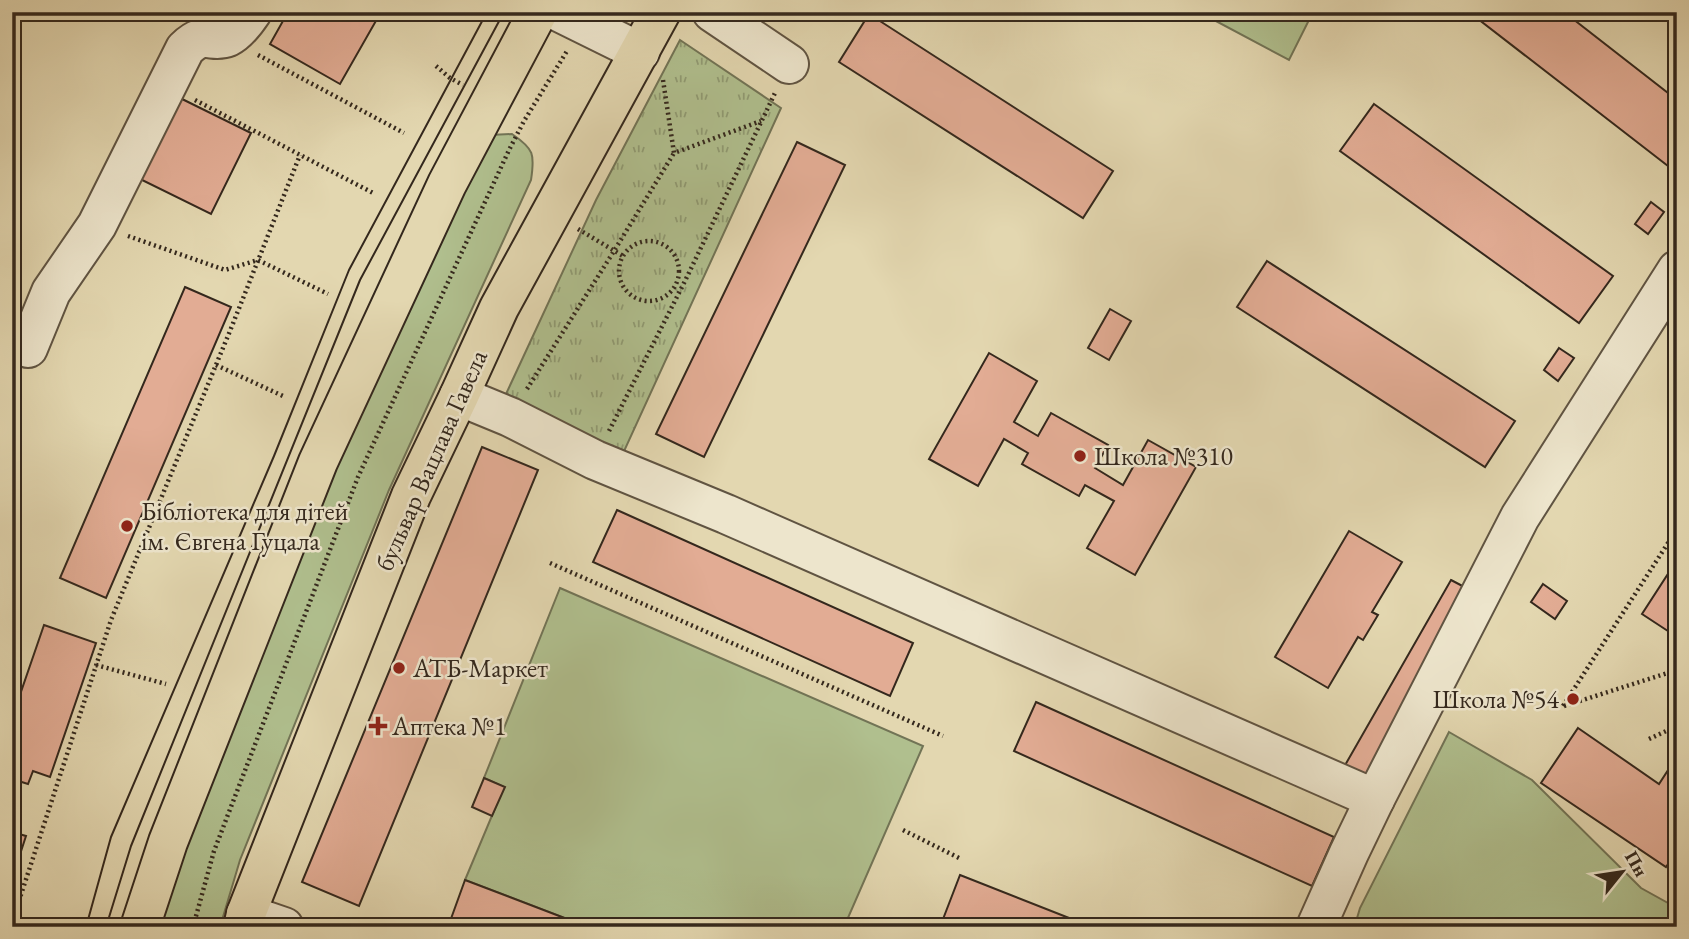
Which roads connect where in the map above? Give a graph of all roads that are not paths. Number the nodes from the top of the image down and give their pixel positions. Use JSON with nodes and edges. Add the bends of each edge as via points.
{"nodes":[{"id":1,"x":538,"y":12,"type":"edge"},
{"id":2,"x":661,"y":12,"type":"edge"},
{"id":3,"x":712,"y":12,"type":"edge"},
{"id":4,"x":570,"y":19,"type":"edge"},
{"id":5,"x":239,"y":25,"type":"edge"},
{"id":6,"x":651,"y":62,"type":"junction"},
{"id":7,"x":789,"y":64,"type":"road end"},
{"id":8,"x":1677,"y":270,"type":"edge"},
{"id":9,"x":29,"y":348,"type":"dead end"},
{"id":10,"x":459,"y":396,"type":"junction"},
{"id":11,"x":1375,"y":799,"type":"junction"},
{"id":12,"x":244,"y":921,"type":"edge"},
{"id":13,"x":140,"y":927,"type":"edge"},
{"id":14,"x":284,"y":927,"type":"edge"},
{"id":15,"x":1316,"y":927,"type":"edge"}],
"edges":[{"from":1,"to":13,"type":"main road","via":[[447,184],[318,463],[168,842]]},
{"from":2,"to":6,"type":"main road","name":"бульвар Вацлава Гавела"},
{"from":3,"to":7,"type":"street"},
{"from":4,"to":6,"type":"street"},
{"from":5,"to":9,"type":"street","via":[[204,37],[186,49],[97,225],[51,292]]},
{"from":6,"to":10,"type":"main road","name":"бульвар Вацлава Гавела","via":[[499,308]]},
{"from":8,"to":11,"type":"street","via":[[1520,517]]},
{"from":10,"to":11,"type":"street","via":[[595,460]]},
{"from":10,"to":12,"type":"main road","name":"бульвар Вацлава Гавела","via":[[411,496]]},
{"from":11,"to":15,"type":"street"},
{"from":12,"to":14,"type":"street"}]}
